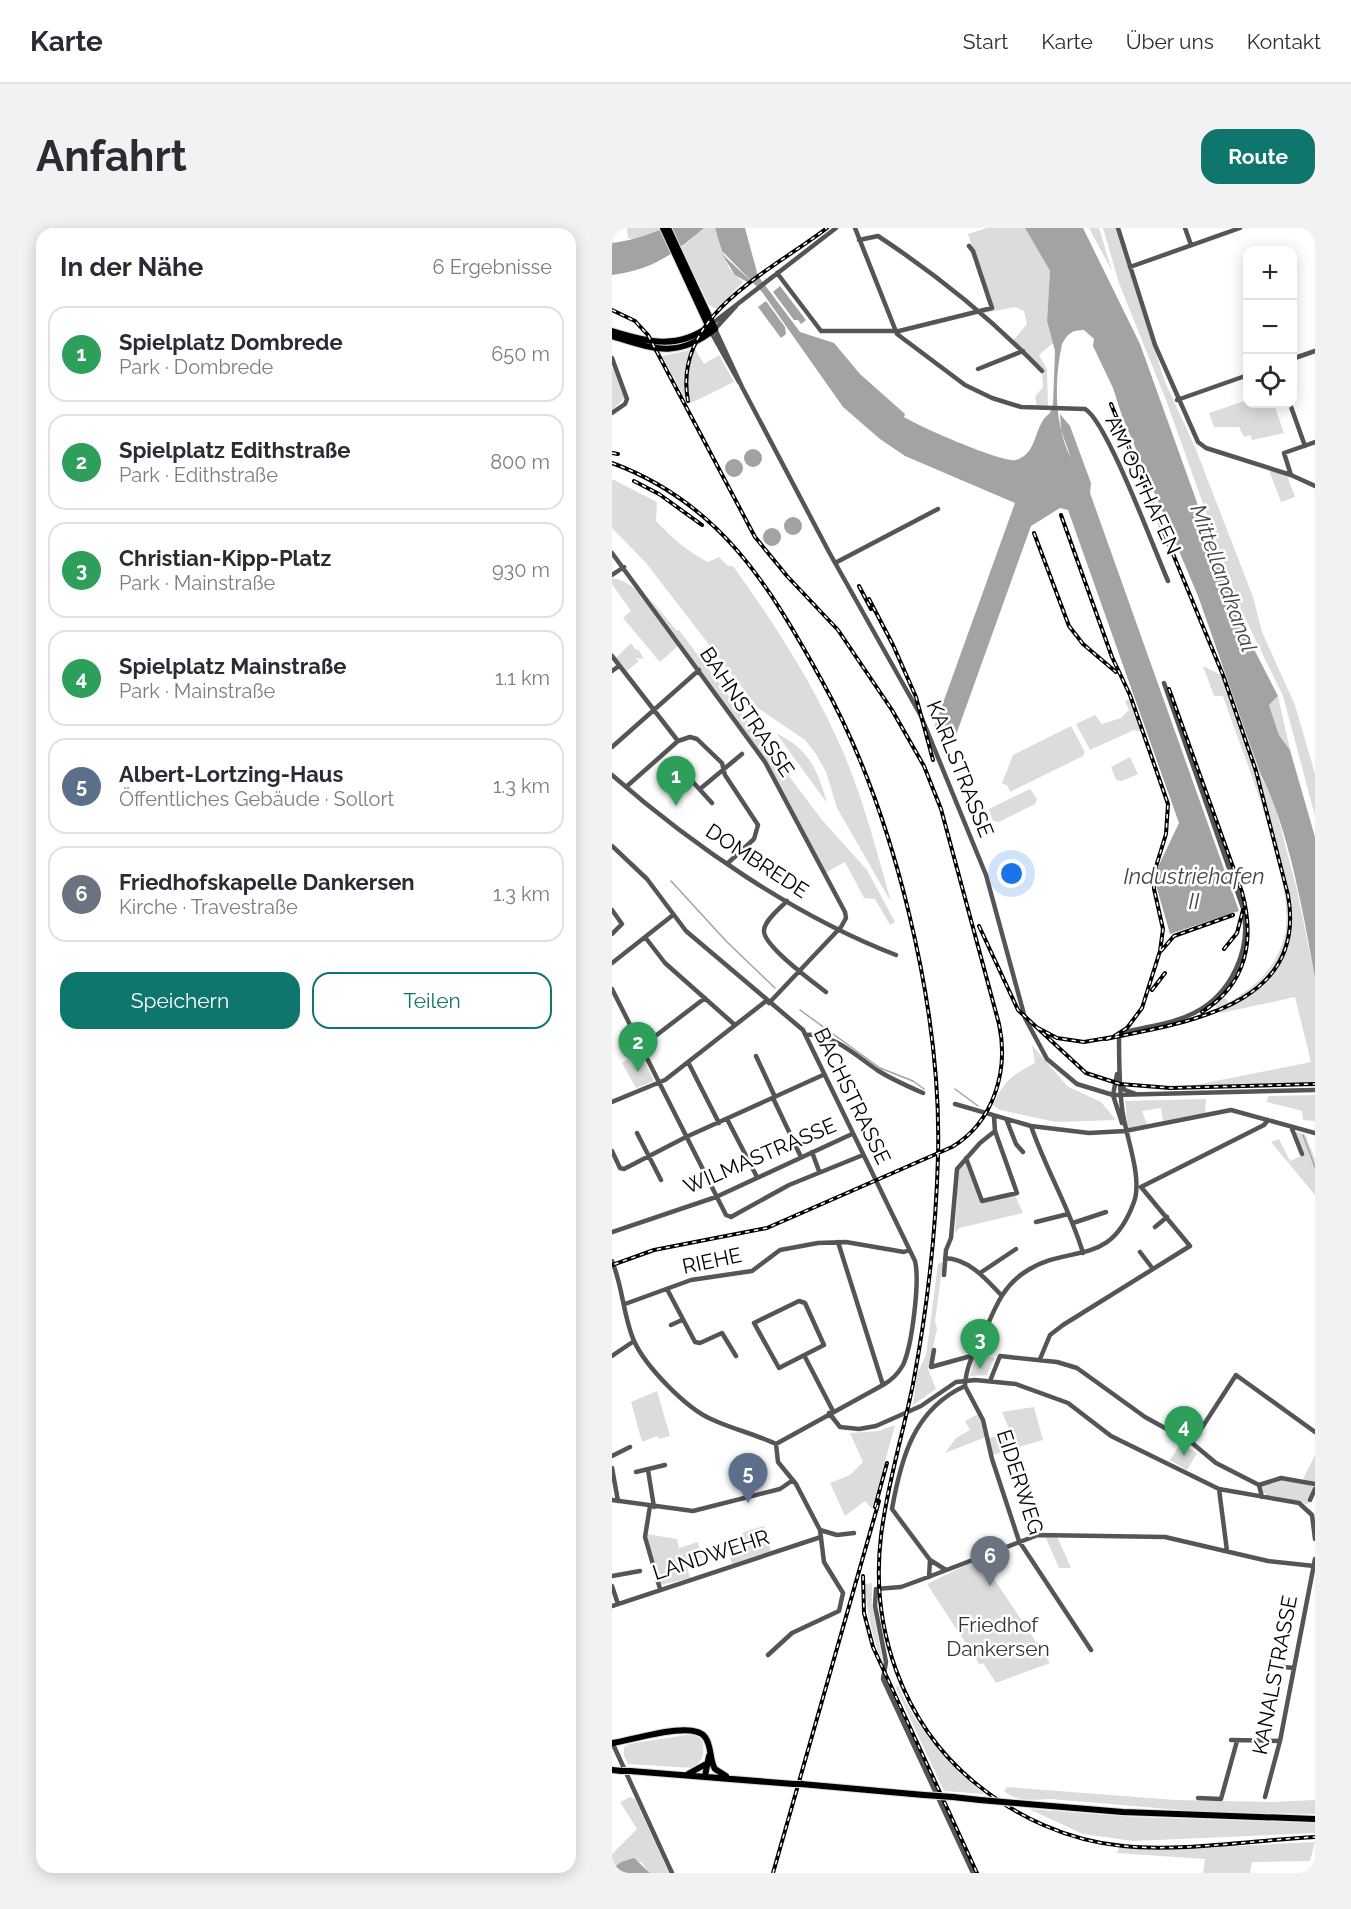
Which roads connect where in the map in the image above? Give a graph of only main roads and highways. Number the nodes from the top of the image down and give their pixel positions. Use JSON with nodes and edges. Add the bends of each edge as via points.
{"nodes":[{"id":1,"x":663,"y":228,"type":"edge"},
{"id":2,"x":668,"y":228,"type":"edge"},
{"id":3,"x":681,"y":265,"type":"junction"},
{"id":4,"x":612,"y":331,"type":"edge"},
{"id":5,"x":612,"y":336,"type":"edge"},
{"id":6,"x":640,"y":342,"type":"junction"},
{"id":7,"x":613,"y":1742,"type":"edge"},
{"id":8,"x":709,"y":1763,"type":"junction"},
{"id":9,"x":612,"y":1770,"type":"edge"},
{"id":10,"x":685,"y":1775,"type":"junction"},
{"id":11,"x":708,"y":1776,"type":"junction"},
{"id":12,"x":732,"y":1778,"type":"junction"},
{"id":13,"x":1315,"y":1819,"type":"edge"}],
"edges":[{"from":1,"to":3,"type":"main road"},
{"from":2,"to":3,"type":"main road"},
{"from":3,"to":6,"type":"main road","via":[[712,328],[678,342]]},
{"from":4,"to":6,"type":"main road"},
{"from":5,"to":6,"type":"main road"},
{"from":7,"to":8,"type":"main road","via":[[688,1729],[704,1736]]},
{"from":8,"to":10,"type":"main road"},
{"from":8,"to":11,"type":"main road"},
{"from":8,"to":12,"type":"main road"},
{"from":9,"to":10,"type":"main road","bridge":true},
{"from":10,"to":11,"type":"main road"},
{"from":11,"to":12,"type":"main road"},
{"from":12,"to":13,"type":"main road","bridge":true,"via":[[1177,1815]]}]}
